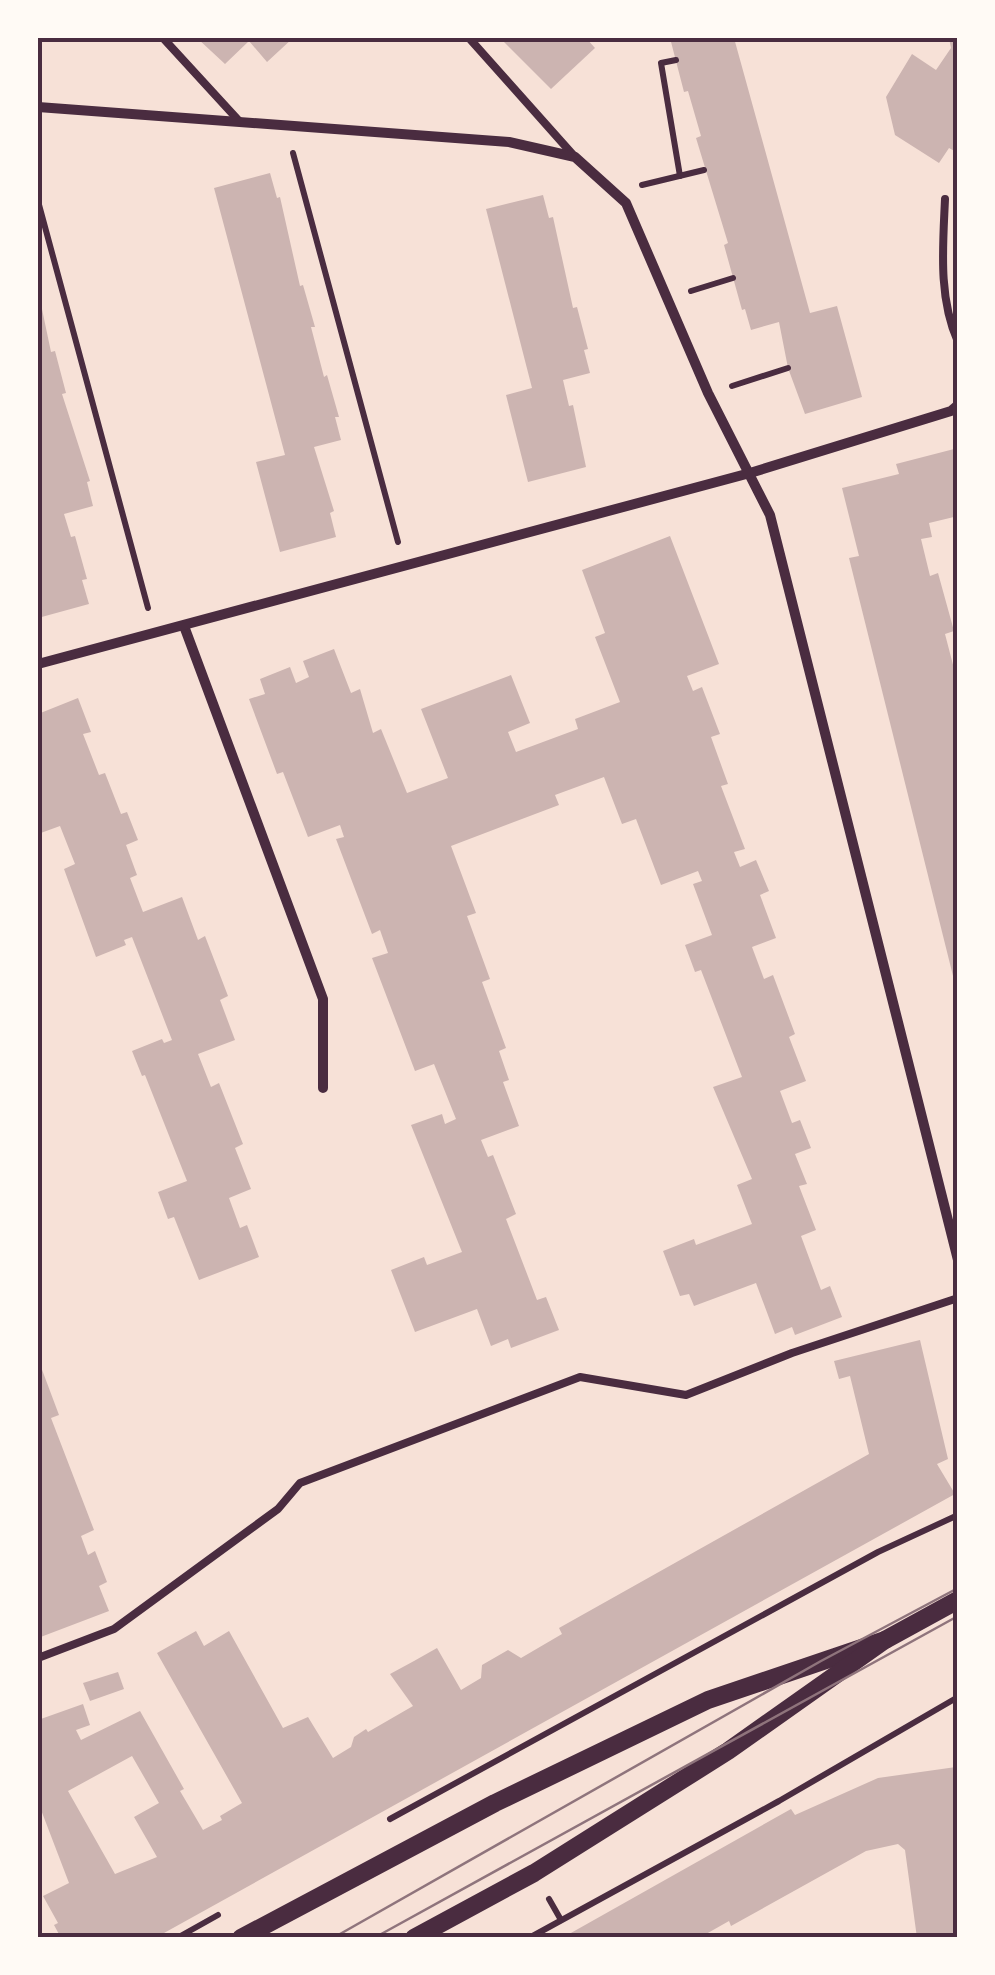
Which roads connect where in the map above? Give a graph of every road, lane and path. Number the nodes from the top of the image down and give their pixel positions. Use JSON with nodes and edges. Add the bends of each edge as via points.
{"nodes":[{"id":1,"x":163,"y":38,"type":"edge"},
{"id":2,"x":468,"y":38,"type":"edge"},
{"id":3,"x":676,"y":60,"type":"dead end"},
{"id":4,"x":38,"y":107,"type":"edge"},
{"id":5,"x":240,"y":122,"type":"junction"},
{"id":6,"x":286,"y":124,"type":"junction"},
{"id":7,"x":575,"y":157,"type":"junction"},
{"id":8,"x":704,"y":170,"type":"dead end"},
{"id":9,"x":680,"y":176,"type":"junction"},
{"id":10,"x":614,"y":192,"type":"junction"},
{"id":11,"x":945,"y":199,"type":"dead end"},
{"id":12,"x":38,"y":201,"type":"edge"},
{"id":13,"x":733,"y":278,"type":"dead end"},
{"id":14,"x":667,"y":298,"type":"junction"},
{"id":15,"x":958,"y":342,"type":"edge"},
{"id":16,"x":788,"y":368,"type":"dead end"},
{"id":17,"x":708,"y":393,"type":"junction"},
{"id":18,"x":958,"y":405,"type":"edge"},
{"id":19,"x":750,"y":473,"type":"junction"},
{"id":20,"x":404,"y":568,"type":"junction"},
{"id":21,"x":184,"y":626,"type":"junction"},
{"id":22,"x":155,"y":633,"type":"junction"},
{"id":23,"x":38,"y":664,"type":"edge"},
{"id":24,"x":323,"y":1088,"type":"dead end"},
{"id":25,"x":958,"y":1260,"type":"edge"},
{"id":26,"x":958,"y":1298,"type":"edge"},
{"id":27,"x":958,"y":1516,"type":"edge"},
{"id":28,"x":958,"y":1600,"type":"edge"},
{"id":29,"x":885,"y":1640,"type":"junction"},
{"id":30,"x":38,"y":1658,"type":"edge"},
{"id":31,"x":958,"y":1697,"type":"edge"},
{"id":32,"x":376,"y":1827,"type":"dead end"},
{"id":33,"x":227,"y":1910,"type":"dead end"},
{"id":34,"x":177,"y":1938,"type":"edge"},
{"id":35,"x":241,"y":1938,"type":"edge"},
{"id":36,"x":414,"y":1938,"type":"edge"},
{"id":37,"x":529,"y":1938,"type":"edge"}],
"edges":[{"from":1,"to":5,"type":"lane"},
{"from":2,"to":7,"type":"lane"},
{"from":3,"to":9,"type":"path","via":[[661,63]]},
{"from":4,"to":5,"type":"street"},
{"from":5,"to":6,"type":"street"},
{"from":6,"to":7,"type":"street","via":[[509,142]]},
{"from":6,"to":20,"type":"path"},
{"from":7,"to":10,"type":"street"},
{"from":8,"to":9,"type":"path"},
{"from":9,"to":10,"type":"path"},
{"from":10,"to":14,"type":"street","via":[[626,203]]},
{"from":11,"to":15,"type":"lane","via":[[942,270]]},
{"from":12,"to":22,"type":"path"},
{"from":13,"to":14,"type":"path"},
{"from":14,"to":17,"type":"street"},
{"from":16,"to":17,"type":"path"},
{"from":17,"to":19,"type":"street"},
{"from":18,"to":19,"type":"street"},
{"from":19,"to":20,"type":"street"},
{"from":19,"to":25,"type":"street","via":[[770,516]]},
{"from":20,"to":21,"type":"street"},
{"from":21,"to":22,"type":"street"},
{"from":21,"to":24,"type":"street","via":[[323,999]]},
{"from":22,"to":23,"type":"street"},
{"from":26,"to":30,"type":"lane","via":[[686,1395],[580,1377],[300,1483],[278,1508],[114,1629]]},
{"from":27,"to":32,"type":"path","via":[[878,1552]]},
{"from":28,"to":29,"type":"street"},
{"from":29,"to":35,"type":"street","via":[[708,1700]]},
{"from":29,"to":36,"type":"street","via":[[728,1751],[534,1873]]},
{"from":31,"to":37,"type":"path"},
{"from":33,"to":34,"type":"path"}]}
